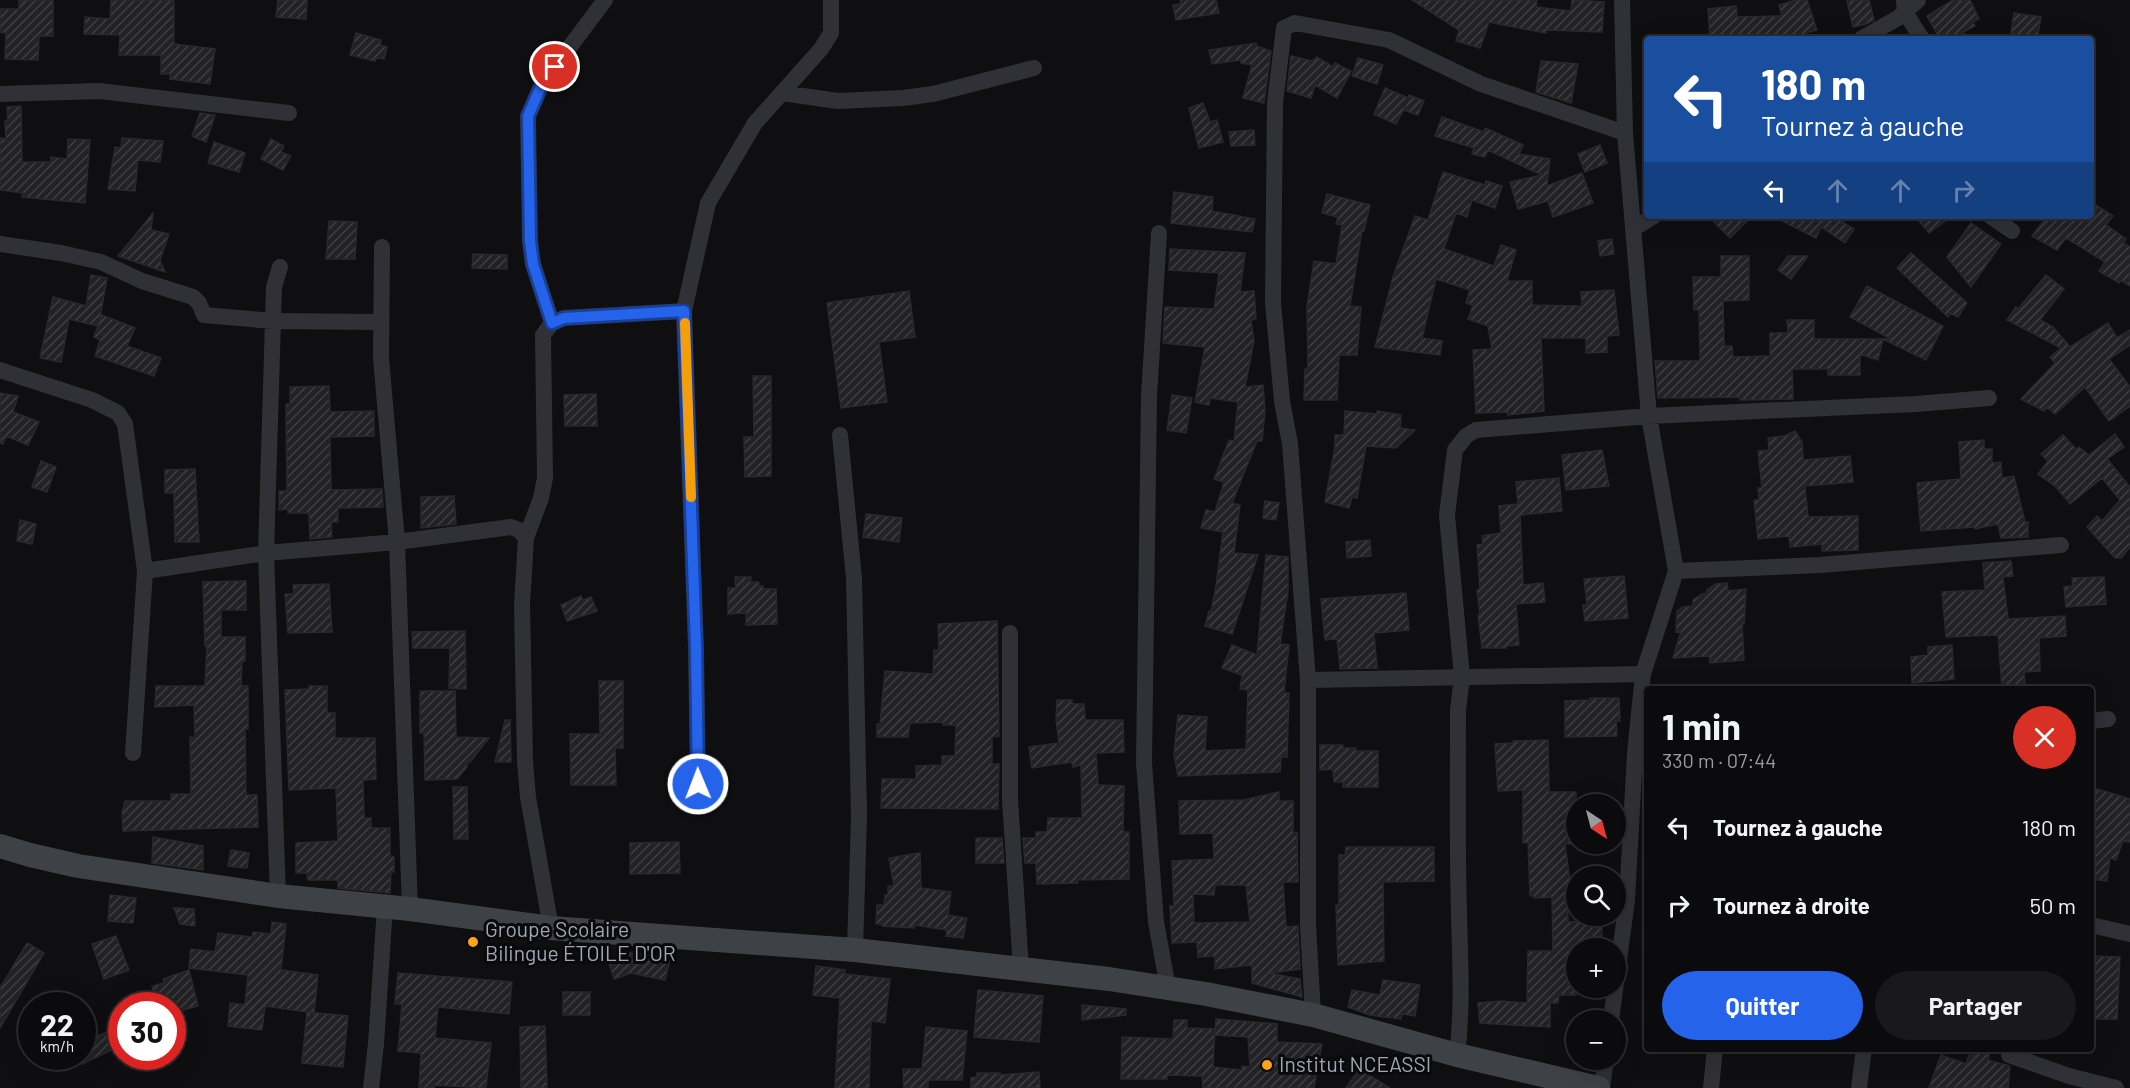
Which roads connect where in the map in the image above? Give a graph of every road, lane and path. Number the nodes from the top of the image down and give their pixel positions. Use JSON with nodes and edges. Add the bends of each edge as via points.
{"nodes":[{"id":1,"x":605,"y":0,"type":"edge"},
{"id":2,"x":831,"y":0,"type":"edge"},
{"id":3,"x":1622,"y":0,"type":"edge"},
{"id":4,"x":1918,"y":0,"type":"edge"},
{"id":5,"x":1904,"y":6,"type":"edge"},
{"id":6,"x":1866,"y":36,"type":"edge"},
{"id":7,"x":1920,"y":36,"type":"edge"},
{"id":8,"x":1034,"y":68,"type":"dead end"},
{"id":9,"x":782,"y":93,"type":"junction"},
{"id":10,"x":0,"y":94,"type":"edge"},
{"id":11,"x":289,"y":113,"type":"dead end"},
{"id":12,"x":1625,"y":133,"type":"junction"},
{"id":13,"x":1649,"y":219,"type":"edge"},
{"id":14,"x":1994,"y":219,"type":"edge"},
{"id":15,"x":1633,"y":229,"type":"junction"},
{"id":16,"x":2012,"y":231,"type":"dead end"},
{"id":17,"x":1159,"y":233,"type":"dead end"},
{"id":18,"x":0,"y":244,"type":"edge"},
{"id":19,"x":382,"y":247,"type":"dead end"},
{"id":20,"x":280,"y":267,"type":"dead end"},
{"id":21,"x":684,"y":311,"type":"junction"},
{"id":22,"x":273,"y":321,"type":"junction"},
{"id":23,"x":380,"y":322,"type":"junction"},
{"id":24,"x":552,"y":323,"type":"junction"},
{"id":25,"x":0,"y":370,"type":"edge"},
{"id":26,"x":1989,"y":398,"type":"dead end"},
{"id":27,"x":1649,"y":416,"type":"junction"},
{"id":28,"x":840,"y":435,"type":"dead end"},
{"id":29,"x":526,"y":538,"type":"junction"},
{"id":30,"x":397,"y":542,"type":"junction"},
{"id":31,"x":2061,"y":545,"type":"dead end"},
{"id":32,"x":266,"y":554,"type":"junction"},
{"id":33,"x":145,"y":571,"type":"junction"},
{"id":34,"x":1676,"y":571,"type":"junction"},
{"id":35,"x":1010,"y":633,"type":"dead end"},
{"id":36,"x":1643,"y":674,"type":"junction"},
{"id":37,"x":1461,"y":677,"type":"junction"},
{"id":38,"x":1308,"y":680,"type":"junction"},
{"id":39,"x":1641,"y":752,"type":"edge"},
{"id":40,"x":133,"y":753,"type":"dead end"},
{"id":41,"x":698,"y":784,"type":"dead end"},
{"id":42,"x":0,"y":846,"type":"edge"},
{"id":43,"x":278,"y":896,"type":"junction"},
{"id":44,"x":384,"y":906,"type":"junction"},
{"id":45,"x":410,"y":909,"type":"junction"},
{"id":46,"x":2094,"y":925,"type":"edge"},
{"id":47,"x":551,"y":928,"type":"junction"},
{"id":48,"x":2130,"y":934,"type":"edge"},
{"id":49,"x":855,"y":950,"type":"junction"},
{"id":50,"x":1021,"y":969,"type":"junction"},
{"id":51,"x":1168,"y":988,"type":"junction"},
{"id":52,"x":1612,"y":1010,"type":"edge"},
{"id":53,"x":1313,"y":1015,"type":"junction"},
{"id":54,"x":1715,"y":1052,"type":"edge"},
{"id":55,"x":1864,"y":1052,"type":"edge"},
{"id":56,"x":1457,"y":1055,"type":"junction"},
{"id":57,"x":2009,"y":1056,"type":"dead end"},
{"id":58,"x":1604,"y":1070,"type":"edge"},
{"id":59,"x":371,"y":1088,"type":"edge"},
{"id":60,"x":1600,"y":1088,"type":"edge"},
{"id":61,"x":1711,"y":1088,"type":"edge"},
{"id":62,"x":1859,"y":1088,"type":"edge"},
{"id":63,"x":2116,"y":1088,"type":"edge"}],
"edges":[{"from":1,"to":24,"type":"street","via":[[542,84],[528,116],[530,241],[533,264]]},
{"from":2,"to":9,"type":"street","via":[[831,33]]},
{"from":3,"to":12,"type":"street"},
{"from":4,"to":5,"type":"street"},
{"from":5,"to":6,"type":"street","via":[[1898,18]]},
{"from":5,"to":7,"type":"street"},
{"from":8,"to":9,"type":"street","via":[[903,98],[838,101]]},
{"from":9,"to":21,"type":"street","via":[[755,123],[708,203]]},
{"from":10,"to":11,"type":"street","via":[[99,91]]},
{"from":12,"to":15,"type":"street"},
{"from":12,"to":38,"type":"street","via":[[1481,84],[1389,40],[1295,23],[1284,28],[1275,102],[1273,303],[1290,444]]},
{"from":13,"to":15,"type":"street"},
{"from":14,"to":16,"type":"street"},
{"from":15,"to":27,"type":"street"},
{"from":17,"to":51,"type":"street","via":[[1149,396],[1144,763],[1156,922]]},
{"from":18,"to":22,"type":"street","via":[[101,262],[142,281],[193,297],[204,315]]},
{"from":19,"to":23,"type":"street"},
{"from":20,"to":22,"type":"street","via":[[274,287]]},
{"from":21,"to":24,"type":"street","via":[[564,318]]},
{"from":21,"to":41,"type":"street"},
{"from":22,"to":23,"type":"street"},
{"from":22,"to":32,"type":"street"},
{"from":23,"to":30,"type":"street"},
{"from":24,"to":29,"type":"street","via":[[543,335],[544,478]]},
{"from":25,"to":33,"type":"street","via":[[92,400],[122,417]]},
{"from":26,"to":27,"type":"street"},
{"from":27,"to":34,"type":"street"},
{"from":27,"to":37,"type":"street","via":[[1476,430],[1455,450],[1447,515]]},
{"from":28,"to":49,"type":"street","via":[[854,578],[859,837]]},
{"from":29,"to":30,"type":"street","via":[[511,527]]},
{"from":29,"to":47,"type":"street","via":[[522,604],[525,761]]},
{"from":30,"to":32,"type":"street"},
{"from":30,"to":45,"type":"street"},
{"from":31,"to":34,"type":"street","via":[[1820,565]]},
{"from":32,"to":33,"type":"street"},
{"from":32,"to":43,"type":"street"},
{"from":33,"to":40,"type":"street"},
{"from":34,"to":36,"type":"street"},
{"from":35,"to":50,"type":"street","via":[[1010,800]]},
{"from":36,"to":37,"type":"street"},
{"from":36,"to":39,"type":"street"},
{"from":37,"to":38,"type":"street"},
{"from":37,"to":56,"type":"street","via":[[1458,721],[1462,985]]},
{"from":38,"to":53,"type":"street","via":[[1308,925]]},
{"from":39,"to":52,"type":"street"},
{"from":42,"to":43,"type":"main road","via":[[78,866]]},
{"from":43,"to":44,"type":"main road"},
{"from":44,"to":45,"type":"main road"},
{"from":44,"to":59,"type":"street"},
{"from":45,"to":47,"type":"main road"},
{"from":46,"to":48,"type":"street"},
{"from":47,"to":49,"type":"main road"},
{"from":49,"to":50,"type":"main road"},
{"from":50,"to":51,"type":"main road"},
{"from":51,"to":53,"type":"main road"},
{"from":53,"to":56,"type":"main road"},
{"from":54,"to":61,"type":"street"},
{"from":55,"to":62,"type":"street"},
{"from":56,"to":60,"type":"main road"},
{"from":57,"to":63,"type":"street"},
{"from":58,"to":60,"type":"street"}]}
